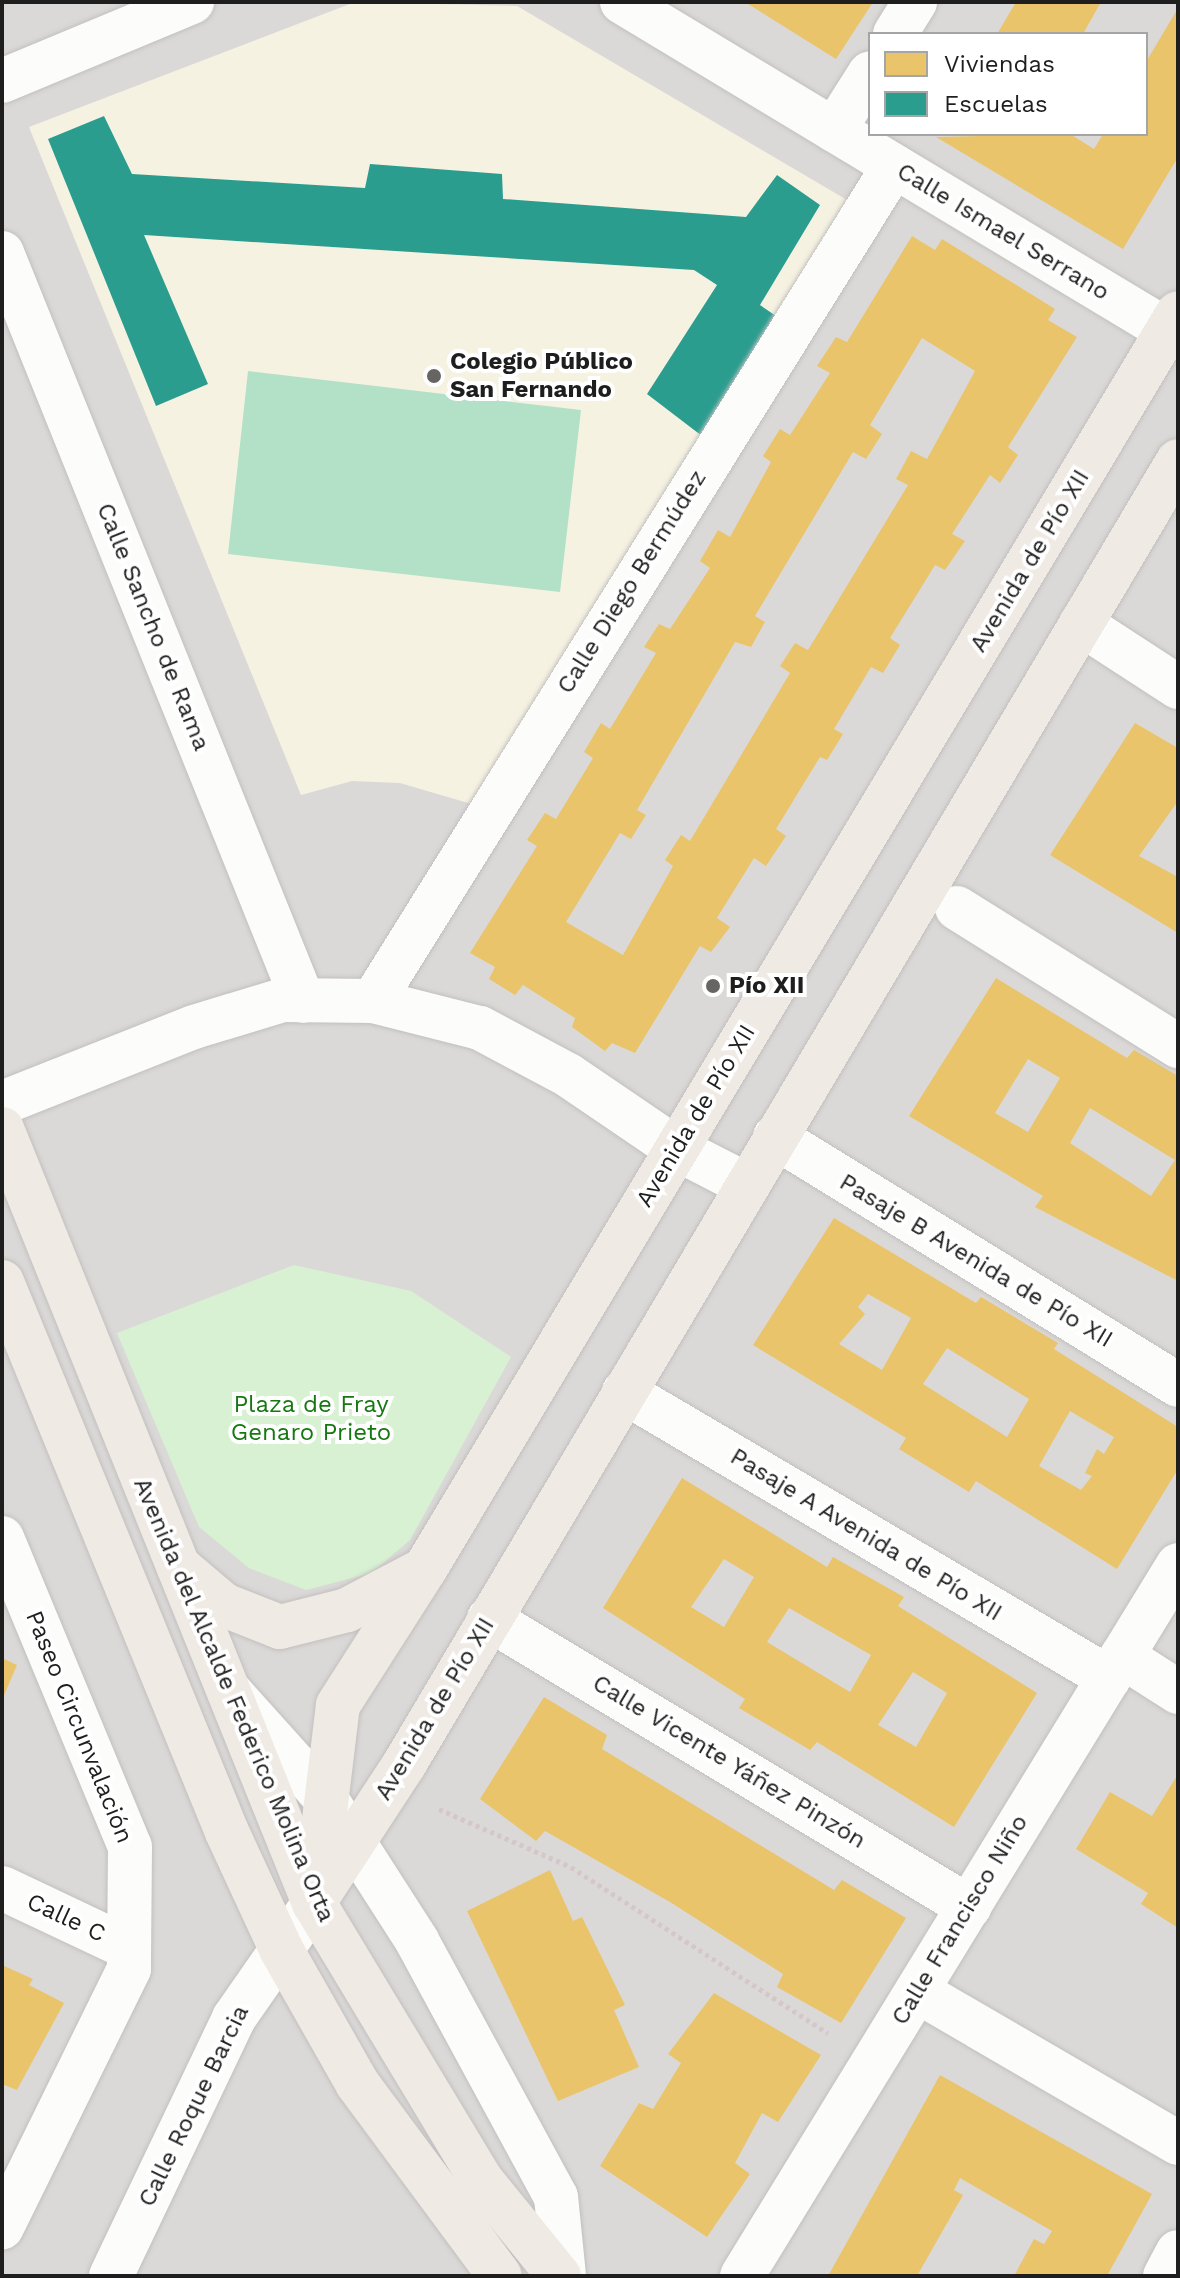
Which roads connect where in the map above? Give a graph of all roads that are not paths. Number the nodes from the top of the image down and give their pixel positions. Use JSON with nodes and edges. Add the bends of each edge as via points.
{"nodes":[{"id":1,"x":192,"y":2,"type":"edge"},
{"id":2,"x":622,"y":2,"type":"edge"},
{"id":3,"x":915,"y":2,"type":"edge"},
{"id":4,"x":896,"y":32,"type":"edge"},
{"id":5,"x":868,"y":76,"type":"edge"},
{"id":6,"x":2,"y":81,"type":"edge"},
{"id":7,"x":834,"y":130,"type":"junction"},
{"id":8,"x":894,"y":166,"type":"junction"},
{"id":9,"x":2,"y":253,"type":"edge"},
{"id":10,"x":1175,"y":327,"type":"edge"},
{"id":11,"x":1178,"y":461,"type":"edge"},
{"id":12,"x":1081,"y":624,"type":"junction"},
{"id":13,"x":1178,"y":687,"type":"edge"},
{"id":14,"x":957,"y":908,"type":"dead end"},
{"id":15,"x":303,"y":1001,"type":"junction"},
{"id":16,"x":373,"y":1001,"type":"junction"},
{"id":17,"x":1178,"y":1046,"type":"edge"},
{"id":18,"x":2,"y":1103,"type":"edge"},
{"id":19,"x":2,"y":1129,"type":"edge"},
{"id":20,"x":775,"y":1137,"type":"junction"},
{"id":21,"x":677,"y":1149,"type":"junction"},
{"id":22,"x":747,"y":1185,"type":"junction"},
{"id":23,"x":2,"y":1282,"type":"edge"},
{"id":24,"x":1178,"y":1385,"type":"edge"},
{"id":25,"x":624,"y":1392,"type":"junction"},
{"id":26,"x":2,"y":1538,"type":"edge"},
{"id":27,"x":175,"y":1563,"type":"junction"},
{"id":28,"x":1178,"y":1565,"type":"edge"},
{"id":29,"x":425,"y":1569,"type":"junction"},
{"id":30,"x":15,"y":1595,"type":"edge"},
{"id":31,"x":489,"y":1619,"type":"junction"},
{"id":32,"x":1115,"y":1667,"type":"junction"},
{"id":33,"x":224,"y":1686,"type":"junction"},
{"id":34,"x":1178,"y":1692,"type":"edge"},
{"id":35,"x":326,"y":1799,"type":"junction"},
{"id":36,"x":353,"y":1842,"type":"junction"},
{"id":37,"x":2,"y":1888,"type":"edge"},
{"id":38,"x":314,"y":1903,"type":"junction"},
{"id":39,"x":969,"y":1907,"type":"junction"},
{"id":40,"x":129,"y":1948,"type":"junction"},
{"id":41,"x":281,"y":1949,"type":"junction"},
{"id":42,"x":917,"y":1991,"type":"junction"},
{"id":43,"x":1178,"y":2143,"type":"edge"},
{"id":44,"x":5,"y":2212,"type":"edge"},
{"id":45,"x":1178,"y":2252,"type":"edge"},
{"id":46,"x":111,"y":2276,"type":"edge"},
{"id":47,"x":500,"y":2276,"type":"edge"},
{"id":48,"x":562,"y":2276,"type":"edge"},
{"id":49,"x":742,"y":2276,"type":"edge"},
{"id":50,"x":1165,"y":2276,"type":"edge"}],
"edges":[{"from":1,"to":6,"type":"street"},
{"from":2,"to":7,"type":"street","name":"Calle Ismael Serrano"},
{"from":3,"to":4,"type":"street"},
{"from":5,"to":7,"type":"street"},
{"from":7,"to":8,"type":"street","name":"Calle Ismael Serrano"},
{"from":8,"to":10,"type":"street","name":"Calle Ismael Serrano"},
{"from":8,"to":16,"type":"street","name":"Calle Diego Bermúdez"},
{"from":9,"to":15,"type":"street","name":"Calle Sancho de Rama"},
{"from":10,"to":21,"type":"main road","name":"Avenida de Pío XII"},
{"from":11,"to":12,"type":"main road","name":"Avenida de Pío XII"},
{"from":12,"to":13,"type":"street"},
{"from":12,"to":20,"type":"main road","name":"Avenida de Pío XII"},
{"from":14,"to":17,"type":"street"},
{"from":15,"to":16,"type":"street"},
{"from":15,"to":18,"type":"street","via":[[283,1000],[194,1027]]},
{"from":16,"to":21,"type":"street","via":[[480,1028],[568,1075]]},
{"from":19,"to":27,"type":"main road","name":"Avenida del Alcalde Federico Molina Orta"},
{"from":20,"to":22,"type":"main road","name":"Avenida de Pío XII"},
{"from":20,"to":24,"type":"street","name":"Pasaje B Avenida de Pío XII"},
{"from":21,"to":22,"type":"street"},
{"from":21,"to":29,"type":"main road","name":"Avenida de Pío XII"},
{"from":22,"to":25,"type":"main road","name":"Avenida de Pío XII"},
{"from":23,"to":41,"type":"main road","via":[[227,1832]]},
{"from":25,"to":31,"type":"main road","name":"Avenida de Pío XII"},
{"from":25,"to":32,"type":"street","name":"Pasaje A Avenida de Pío XII"},
{"from":26,"to":30,"type":"street","name":"Paseo Circunvalación"},
{"from":27,"to":29,"type":"main road","via":[[224,1605],[280,1627],[347,1610]]},
{"from":27,"to":33,"type":"main road","name":"Avenida del Alcalde Federico Molina Orta"},
{"from":28,"to":32,"type":"street","name":"Calle Francisco Niño"},
{"from":29,"to":35,"type":"main road","name":"Avenida de Pío XII","via":[[338,1705]]},
{"from":30,"to":40,"type":"street","name":"Paseo Circunvalación","via":[[130,1847]]},
{"from":31,"to":36,"type":"main road","name":"Avenida de Pío XII"},
{"from":31,"to":39,"type":"street","name":"Calle Vicente Yáñez Pinzón"},
{"from":32,"to":34,"type":"street","name":"Pasaje A Avenida de Pío XII"},
{"from":32,"to":39,"type":"street","name":"Calle Francisco Niño"},
{"from":33,"to":35,"type":"street"},
{"from":33,"to":38,"type":"main road","name":"Avenida del Alcalde Federico Molina Orta"},
{"from":35,"to":36,"type":"street"},
{"from":35,"to":38,"type":"main road","name":"Avenida de Pío XII"},
{"from":36,"to":38,"type":"main road","name":"Avenida de Pío XII"},
{"from":36,"to":48,"type":"street","via":[[417,1941],[556,2197]]},
{"from":37,"to":40,"type":"street","name":"Calle C"},
{"from":38,"to":41,"type":"street","name":"Calle Roque Barcia"},
{"from":38,"to":48,"type":"main road","name":"Avenida del Alcalde Federico Molina Orta","via":[[481,2180]]},
{"from":39,"to":42,"type":"street","name":"Calle Francisco Niño"},
{"from":40,"to":44,"type":"street","name":"Paseo Circunvalación","via":[[129,1969]]},
{"from":41,"to":46,"type":"street","name":"Calle Roque Barcia","via":[[234,2018]]},
{"from":41,"to":47,"type":"main road","via":[[357,2083]]},
{"from":42,"to":43,"type":"street"},
{"from":42,"to":49,"type":"street","name":"Calle Francisco Niño"},
{"from":45,"to":50,"type":"street"}]}
